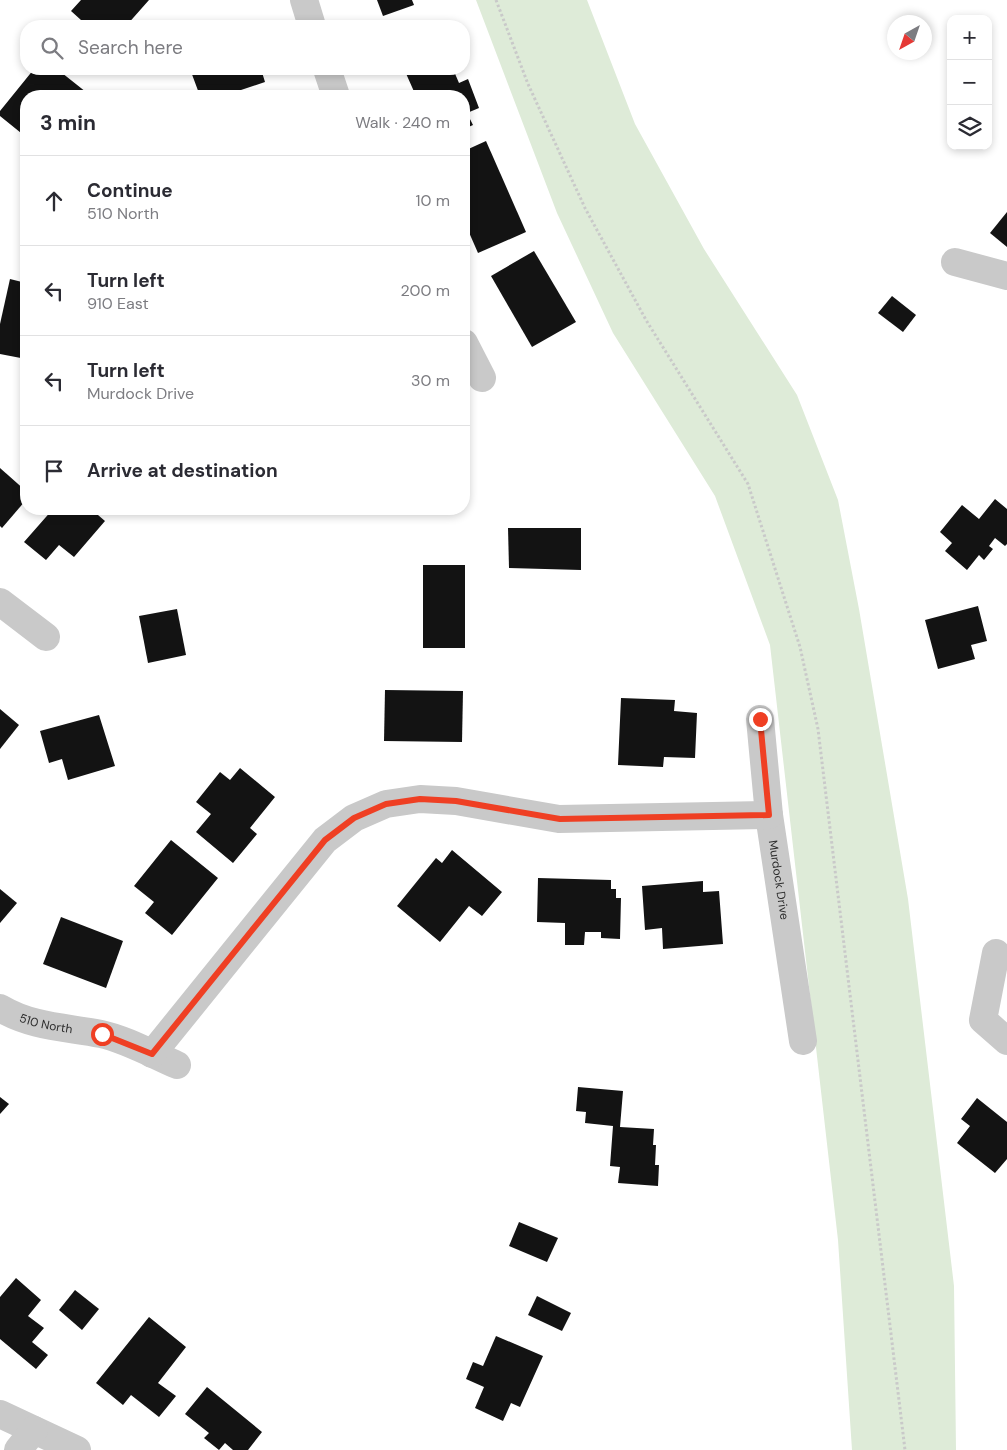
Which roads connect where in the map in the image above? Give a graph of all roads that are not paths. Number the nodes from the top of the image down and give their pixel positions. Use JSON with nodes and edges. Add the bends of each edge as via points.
{"nodes":[{"id":1,"x":304,"y":0,"type":"edge"},
{"id":2,"x":310,"y":20,"type":"edge"},
{"id":3,"x":329,"y":75,"type":"edge"},
{"id":4,"x":334,"y":90,"type":"edge"},
{"id":5,"x":955,"y":262,"type":"dead end"},
{"id":6,"x":1007,"y":276,"type":"edge"},
{"id":7,"x":470,"y":355,"type":"edge"},
{"id":8,"x":482,"y":378,"type":"dead end"},
{"id":9,"x":0,"y":602,"type":"edge"},
{"id":10,"x":46,"y":637,"type":"dead end"},
{"id":11,"x":760,"y":719,"type":"dead end"},
{"id":12,"x":769,"y":815,"type":"junction"},
{"id":13,"x":996,"y":953,"type":"dead end"},
{"id":14,"x":0,"y":1008,"type":"edge"},
{"id":15,"x":803,"y":1041,"type":"dead end"},
{"id":16,"x":1007,"y":1041,"type":"edge"},
{"id":17,"x":152,"y":1054,"type":"junction"},
{"id":18,"x":177,"y":1065,"type":"dead end"},
{"id":19,"x":0,"y":1414,"type":"edge"},
{"id":20,"x":26,"y":1440,"type":"edge"},
{"id":21,"x":77,"y":1450,"type":"edge"}],
"edges":[{"from":1,"to":2,"type":"street"},
{"from":3,"to":4,"type":"street"},
{"from":5,"to":6,"type":"street"},
{"from":7,"to":8,"type":"street"},
{"from":9,"to":10,"type":"street"},
{"from":11,"to":12,"type":"street","name":"Murdock Drive"},
{"from":12,"to":15,"type":"street","name":"Murdock Drive"},
{"from":12,"to":17,"type":"street","via":[[560,819],[456,801],[420,799],[386,804],[354,818],[325,840]]},
{"from":13,"to":16,"type":"street","via":[[983,1020]]},
{"from":14,"to":17,"type":"street","name":"510 North","via":[[18,1019],[58,1029],[102,1034]]},
{"from":17,"to":18,"type":"street","name":"510 North"},
{"from":19,"to":20,"type":"street"},
{"from":20,"to":21,"type":"street"}]}
